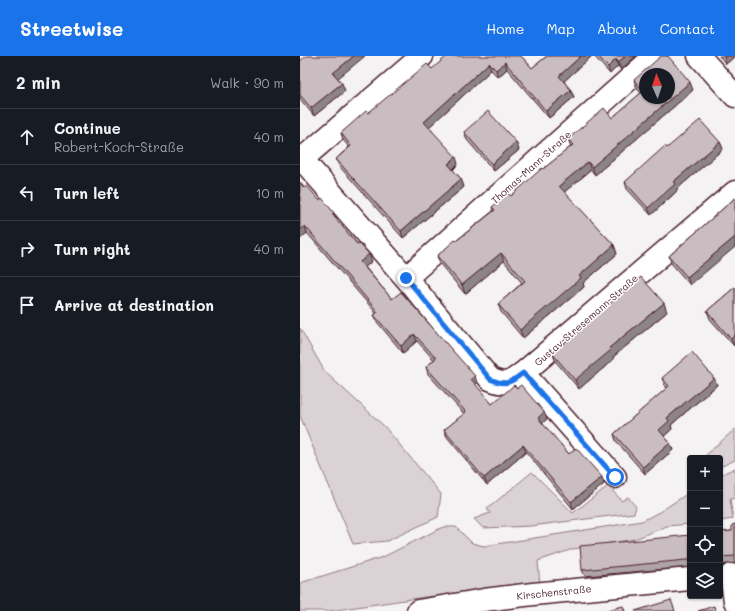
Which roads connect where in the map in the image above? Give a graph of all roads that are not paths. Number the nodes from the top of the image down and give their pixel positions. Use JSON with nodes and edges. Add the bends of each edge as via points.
{"nodes":[{"id":1,"x":422,"y":56,"type":"edge"},
{"id":2,"x":655,"y":56,"type":"edge"},
{"id":3,"x":699,"y":56,"type":"edge"},
{"id":4,"x":735,"y":96,"type":"edge"},
{"id":5,"x":301,"y":159,"type":"edge"},
{"id":6,"x":735,"y":192,"type":"edge"},
{"id":7,"x":406,"y":278,"type":"junction"},
{"id":8,"x":523,"y":373,"type":"junction"},
{"id":9,"x":615,"y":477,"type":"dead end"},
{"id":10,"x":729,"y":576,"type":"edge"},
{"id":11,"x":687,"y":579,"type":"edge"},
{"id":12,"x":735,"y":601,"type":"edge"},
{"id":13,"x":531,"y":602,"type":"edge"},
{"id":14,"x":418,"y":611,"type":"edge"}],
"edges":[{"from":1,"to":5,"type":"street"},
{"from":2,"to":7,"type":"street","name":"Thomas-Mann-Straße"},
{"from":3,"to":4,"type":"street"},
{"from":5,"to":7,"type":"street","name":"Gustav-Stresemann-Straße"},
{"from":6,"to":8,"type":"street","name":"Gustav-Stresemann-Straße"},
{"from":7,"to":8,"type":"street","name":"Gustav-Stresemann-Straße","via":[[490,379],[500,384],[511,382]]},
{"from":8,"to":9,"type":"street"},
{"from":10,"to":12,"type":"street"},
{"from":11,"to":13,"type":"street","name":"Kirschenstraße"},
{"from":13,"to":14,"type":"street","name":"Kirschenstraße","via":[[484,600]]}]}
